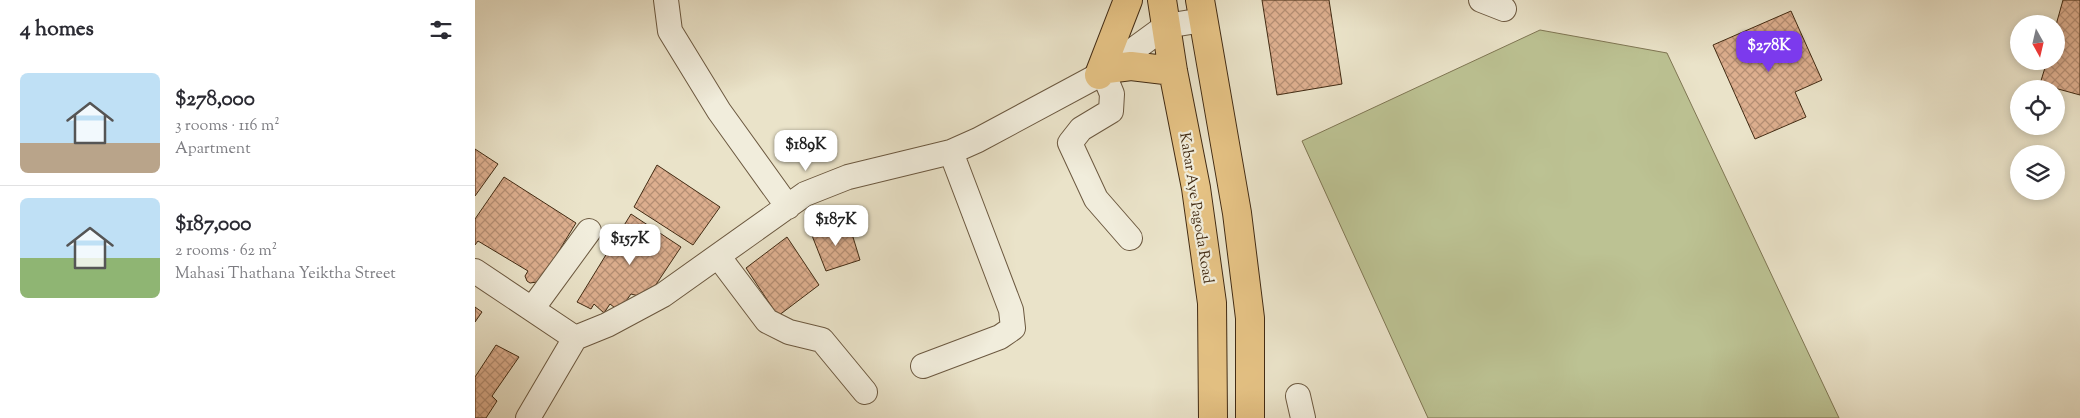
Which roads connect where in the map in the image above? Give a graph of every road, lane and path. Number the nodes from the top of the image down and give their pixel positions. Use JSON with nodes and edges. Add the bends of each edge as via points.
{"nodes":[{"id":1,"x":666,"y":0,"type":"edge"},
{"id":2,"x":1128,"y":0,"type":"edge"},
{"id":3,"x":1162,"y":0,"type":"edge"},
{"id":4,"x":1481,"y":0,"type":"edge"},
{"id":5,"x":1504,"y":9,"type":"dead end"},
{"id":6,"x":1201,"y":10,"type":"edge"},
{"id":7,"x":1166,"y":26,"type":"junction"},
{"id":8,"x":1103,"y":72,"type":"junction"},
{"id":9,"x":1173,"y":72,"type":"junction"},
{"id":10,"x":951,"y":152,"type":"junction"},
{"id":11,"x":787,"y":207,"type":"junction"},
{"id":12,"x":589,"y":231,"type":"dead end"},
{"id":13,"x":1130,"y":238,"type":"dead end"},
{"id":14,"x":718,"y":256,"type":"junction"},
{"id":15,"x":475,"y":271,"type":"edge"},
{"id":16,"x":532,"y":309,"type":"junction"},
{"id":17,"x":575,"y":338,"type":"junction"},
{"id":18,"x":923,"y":366,"type":"dead end"},
{"id":19,"x":865,"y":392,"type":"dead end"},
{"id":20,"x":528,"y":418,"type":"edge"},
{"id":21,"x":1213,"y":418,"type":"edge"},
{"id":22,"x":1250,"y":418,"type":"edge"}],
"edges":[{"from":1,"to":11,"type":"street","via":[[670,31],[719,111]]},
{"from":2,"to":8,"type":"main road"},
{"from":3,"to":7,"type":"main road","name":"Kabar Aye Pagoda Road"},
{"from":4,"to":5,"type":"street"},
{"from":6,"to":7,"type":"street"},
{"from":6,"to":22,"type":"main road","via":[[1237,213],[1249,308]]},
{"from":7,"to":8,"type":"street"},
{"from":7,"to":9,"type":"main road","name":"Kabar Aye Pagoda Road"},
{"from":8,"to":9,"type":"main road","via":[[1131,66]]},
{"from":8,"to":10,"type":"street"},
{"from":8,"to":13,"type":"street","via":[[1112,94],[1111,111],[1081,129],[1070,143],[1096,199]]},
{"from":9,"to":21,"type":"main road","name":"Kabar Aye Pagoda Road","via":[[1196,188],[1212,303]]},
{"from":10,"to":11,"type":"street","via":[[840,179],[805,194]]},
{"from":10,"to":18,"type":"street","via":[[1011,310],[1013,328],[1001,337]]},
{"from":11,"to":14,"type":"street"},
{"from":12,"to":16,"type":"street"},
{"from":14,"to":17,"type":"street","via":[[663,295]]},
{"from":14,"to":19,"type":"street","via":[[767,321],[789,332],[822,340]]},
{"from":15,"to":16,"type":"street"},
{"from":16,"to":17,"type":"street"},
{"from":17,"to":20,"type":"street"}]}
